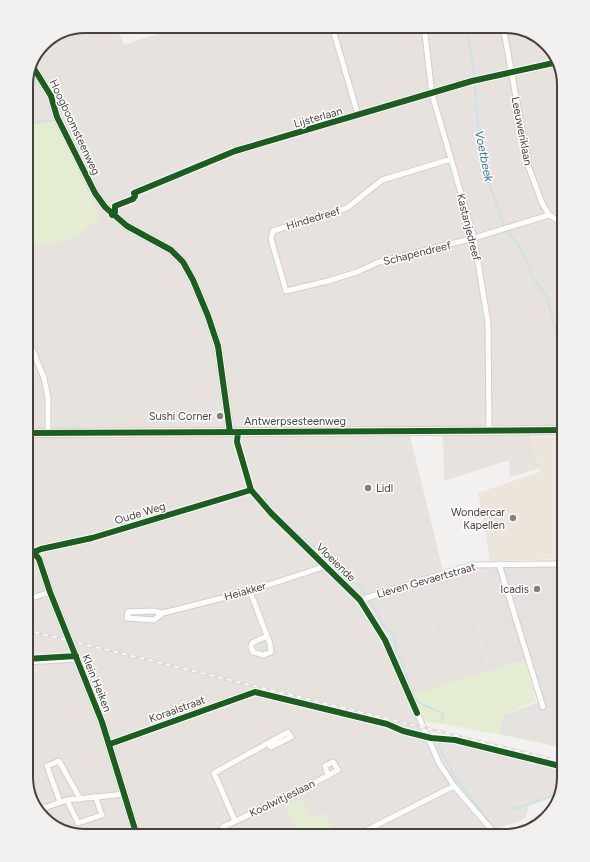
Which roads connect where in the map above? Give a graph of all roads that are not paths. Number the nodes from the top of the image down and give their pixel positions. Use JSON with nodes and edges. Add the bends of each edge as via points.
{"nodes":[{"id":1,"x":334,"y":33,"type":"edge"},
{"id":2,"x":425,"y":33,"type":"edge"},
{"id":3,"x":504,"y":33,"type":"edge"},
{"id":4,"x":35,"y":71,"type":"edge"},
{"id":5,"x":511,"y":72,"type":"junction"},
{"id":6,"x":432,"y":94,"type":"junction"},
{"id":7,"x":358,"y":115,"type":"junction"},
{"id":8,"x":451,"y":159,"type":"junction"},
{"id":9,"x":134,"y":193,"type":"dead end"},
{"id":10,"x":549,"y":215,"type":"junction"},
{"id":11,"x":557,"y":220,"type":"edge"},
{"id":12,"x":474,"y":238,"type":"junction"},
{"id":13,"x":286,"y":291,"type":"joint"},
{"id":14,"x":33,"y":351,"type":"edge"},
{"id":15,"x":557,"y":430,"type":"edge"},
{"id":16,"x":489,"y":431,"type":"junction"},
{"id":17,"x":234,"y":432,"type":"junction"},
{"id":18,"x":33,"y":433,"type":"edge"},
{"id":19,"x":48,"y":433,"type":"junction"},
{"id":20,"x":251,"y":490,"type":"junction"},
{"id":21,"x":34,"y":552,"type":"joint"},
{"id":22,"x":499,"y":564,"type":"junction"},
{"id":23,"x":557,"y":564,"type":"edge"},
{"id":24,"x":326,"y":566,"type":"junction"},
{"id":25,"x":250,"y":591,"type":"junction"},
{"id":26,"x":50,"y":592,"type":"junction"},
{"id":27,"x":33,"y":597,"type":"edge"},
{"id":28,"x":360,"y":600,"type":"junction"},
{"id":29,"x":163,"y":613,"type":"junction"},
{"id":30,"x":267,"y":636,"type":"dead end"},
{"id":31,"x":77,"y":659,"type":"junction"},
{"id":32,"x":33,"y":662,"type":"edge"},
{"id":33,"x":250,"y":693,"type":"dead end"},
{"id":34,"x":543,"y":707,"type":"dead end"},
{"id":35,"x":268,"y":742,"type":"dead end"},
{"id":36,"x":110,"y":744,"type":"junction"},
{"id":37,"x":328,"y":776,"type":"dead end"},
{"id":38,"x":454,"y":786,"type":"junction"},
{"id":39,"x":125,"y":794,"type":"junction"},
{"id":40,"x":95,"y":796,"type":"junction"},
{"id":41,"x":79,"y":797,"type":"junction"},
{"id":42,"x":67,"y":800,"type":"junction"},
{"id":43,"x":60,"y":802,"type":"junction"},
{"id":44,"x":44,"y":808,"type":"edge"},
{"id":45,"x":235,"y":821,"type":"junction"},
{"id":46,"x":135,"y":829,"type":"edge"},
{"id":47,"x":224,"y":829,"type":"edge"},
{"id":48,"x":369,"y":829,"type":"edge"},
{"id":49,"x":491,"y":829,"type":"edge"}],
"edges":[{"from":1,"to":7,"type":"street"},
{"from":2,"to":6,"type":"street","name":"Kastanjedreef"},
{"from":3,"to":5,"type":"street","name":"Leeuweriklaan"},
{"from":4,"to":17,"type":"street","name":"Hoogboomsteenweg","via":[[51,96],[57,117],[103,204],[118,220],[170,250],[183,262],[193,280],[218,346]]},
{"from":5,"to":6,"type":"street","name":"Lijsterlaan"},
{"from":5,"to":10,"type":"street","name":"Leeuweriklaan","via":[[529,168]]},
{"from":6,"to":7,"type":"street","name":"Lijsterlaan"},
{"from":6,"to":8,"type":"street","name":"Kastanjedreef"},
{"from":7,"to":9,"type":"street","name":"Lijsterlaan","via":[[235,151]]},
{"from":8,"to":12,"type":"street","name":"Kastanjedreef"},
{"from":8,"to":13,"type":"street","name":"Hindedreef","via":[[382,180],[347,208],[273,231],[271,239]]},
{"from":10,"to":11,"type":"street"},
{"from":10,"to":12,"type":"street","name":"Schapendreef"},
{"from":12,"to":13,"type":"street","name":"Schapendreef","via":[[380,262],[328,282]]},
{"from":12,"to":16,"type":"street","name":"Kastanjedreef","via":[[488,323]]},
{"from":14,"to":19,"type":"street","via":[[44,378],[48,398]]},
{"from":15,"to":16,"type":"main road","name":"Antwerpsesteenweg"},
{"from":16,"to":17,"type":"main road","name":"Antwerpsesteenweg"},
{"from":17,"to":19,"type":"main road","name":"Antwerpsesteenweg"},
{"from":17,"to":20,"type":"street","name":"Vloeiende"},
{"from":18,"to":19,"type":"main road","name":"Antwerpsesteenweg"},
{"from":20,"to":21,"type":"street","name":"Oude Weg","via":[[92,538]]},
{"from":20,"to":24,"type":"street","name":"Vloeiende","via":[[270,513]]},
{"from":21,"to":26,"type":"street","name":"Klein Heiken"},
{"from":22,"to":23,"type":"street","name":"Lieven Gevaertstraat"},
{"from":22,"to":28,"type":"street","name":"Lieven Gevaertstraat","via":[[471,565]]},
{"from":22,"to":34,"type":"street"},
{"from":24,"to":25,"type":"street","name":"Heiakker"},
{"from":24,"to":28,"type":"street","name":"Vloeiende"},
{"from":25,"to":29,"type":"street","name":"Heiakker"},
{"from":25,"to":30,"type":"street"},
{"from":26,"to":27,"type":"street"},
{"from":26,"to":31,"type":"street","name":"Klein Heiken"},
{"from":28,"to":38,"type":"street","name":"Vloeiende","via":[[384,640],[439,763]]},
{"from":29,"to":29,"type":"street","name":"Heiakker","via":[[132,611],[128,612],[127,618],[154,620]]},
{"from":31,"to":32,"type":"street"},
{"from":31,"to":36,"type":"street","name":"Klein Heiken"},
{"from":33,"to":36,"type":"street","name":"Koraalstraat"},
{"from":35,"to":45,"type":"street","via":[[214,773]]},
{"from":36,"to":39,"type":"street","name":"Klein Heiken"},
{"from":37,"to":45,"type":"street","name":"Koolwitjeslaan"},
{"from":38,"to":48,"type":"street"},
{"from":38,"to":49,"type":"street","name":"Vloeiende"},
{"from":39,"to":40,"type":"street"},
{"from":39,"to":46,"type":"street","name":"Klein Heiken"},
{"from":40,"to":41,"type":"street"},
{"from":40,"to":42,"type":"street","via":[[102,815],[78,823]]},
{"from":41,"to":42,"type":"street"},
{"from":41,"to":43,"type":"street","via":[[59,761],[47,766]]},
{"from":42,"to":43,"type":"street"},
{"from":43,"to":44,"type":"street"},
{"from":45,"to":47,"type":"street","name":"Koolwitjeslaan","via":[[223,827]]}]}
